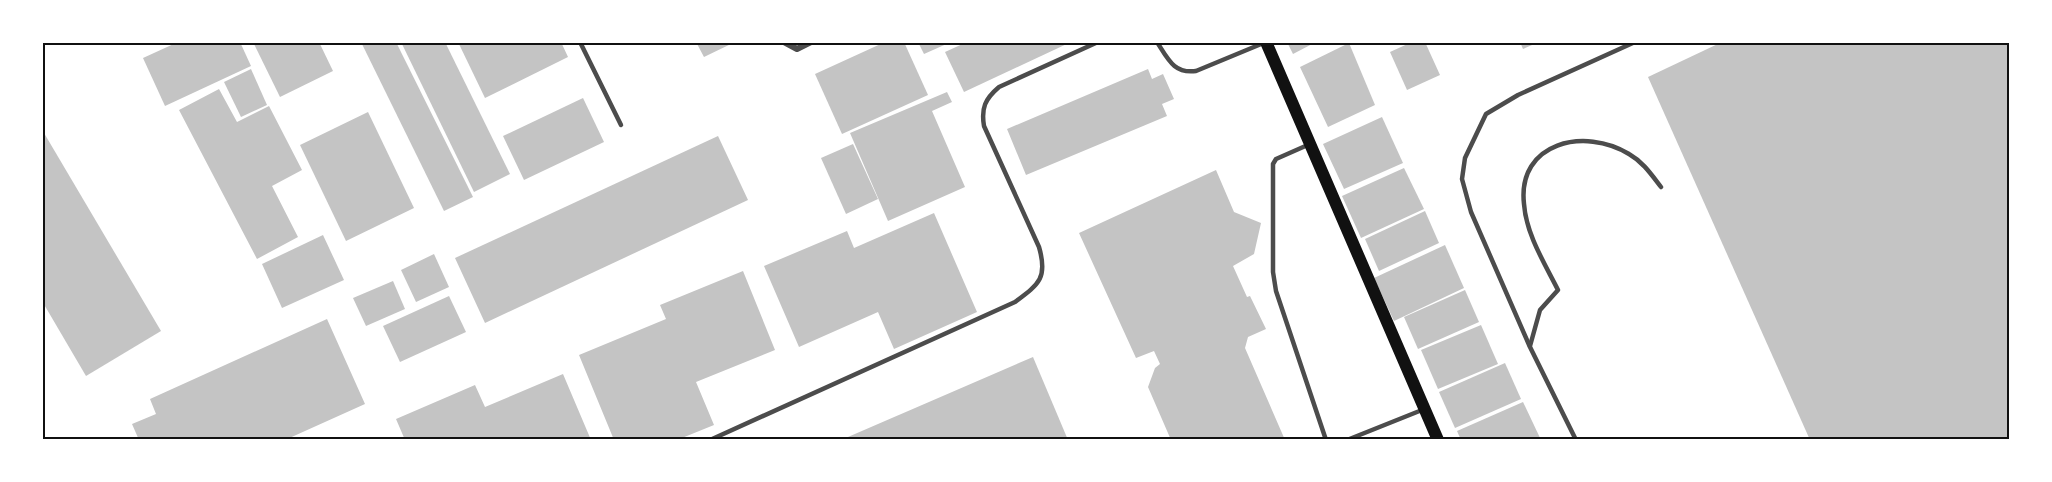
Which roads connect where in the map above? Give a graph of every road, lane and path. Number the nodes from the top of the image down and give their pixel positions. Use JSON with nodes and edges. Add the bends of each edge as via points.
{"nodes":[{"id":1,"x":580,"y":42,"type":"edge"},
{"id":2,"x":784,"y":42,"type":"edge"},
{"id":3,"x":811,"y":42,"type":"edge"},
{"id":4,"x":1098,"y":42,"type":"edge"},
{"id":5,"x":1157,"y":42,"type":"edge"},
{"id":6,"x":1266,"y":42,"type":"edge"},
{"id":7,"x":1635,"y":42,"type":"edge"},
{"id":8,"x":621,"y":125,"type":"dead end"},
{"id":9,"x":1311,"y":144,"type":"junction"},
{"id":10,"x":1661,"y":187,"type":"dead end"},
{"id":11,"x":1530,"y":346,"type":"junction"},
{"id":12,"x":1425,"y":409,"type":"junction"},
{"id":13,"x":710,"y":440,"type":"edge"},
{"id":14,"x":1326,"y":440,"type":"edge"},
{"id":15,"x":1347,"y":440,"type":"edge"},
{"id":16,"x":1438,"y":440,"type":"edge"},
{"id":17,"x":1576,"y":440,"type":"edge"}],
"edges":[{"from":1,"to":8,"type":"lane"},
{"from":2,"to":3,"type":"street","via":[[797,49]]},
{"from":4,"to":13,"type":"lane","via":[[999,87],[988,97],[982,111],[984,126],[1039,247],[1044,266],[1040,281],[1015,302]]},
{"from":5,"to":6,"type":"lane","via":[[1174,68],[1184,73]]},
{"from":6,"to":9,"type":"main road"},
{"from":7,"to":11,"type":"lane","via":[[1518,95],[1486,114],[1465,158],[1462,179],[1471,212]]},
{"from":9,"to":12,"type":"main road"},
{"from":9,"to":14,"type":"lane","via":[[1276,159],[1273,164],[1273,272]]},
{"from":10,"to":11,"type":"lane","via":[[1646,167],[1611,145],[1573,140],[1541,155],[1526,178],[1523,204],[1558,290],[1540,310]]},
{"from":11,"to":17,"type":"lane"},
{"from":12,"to":15,"type":"lane"},
{"from":12,"to":16,"type":"main road"}]}
